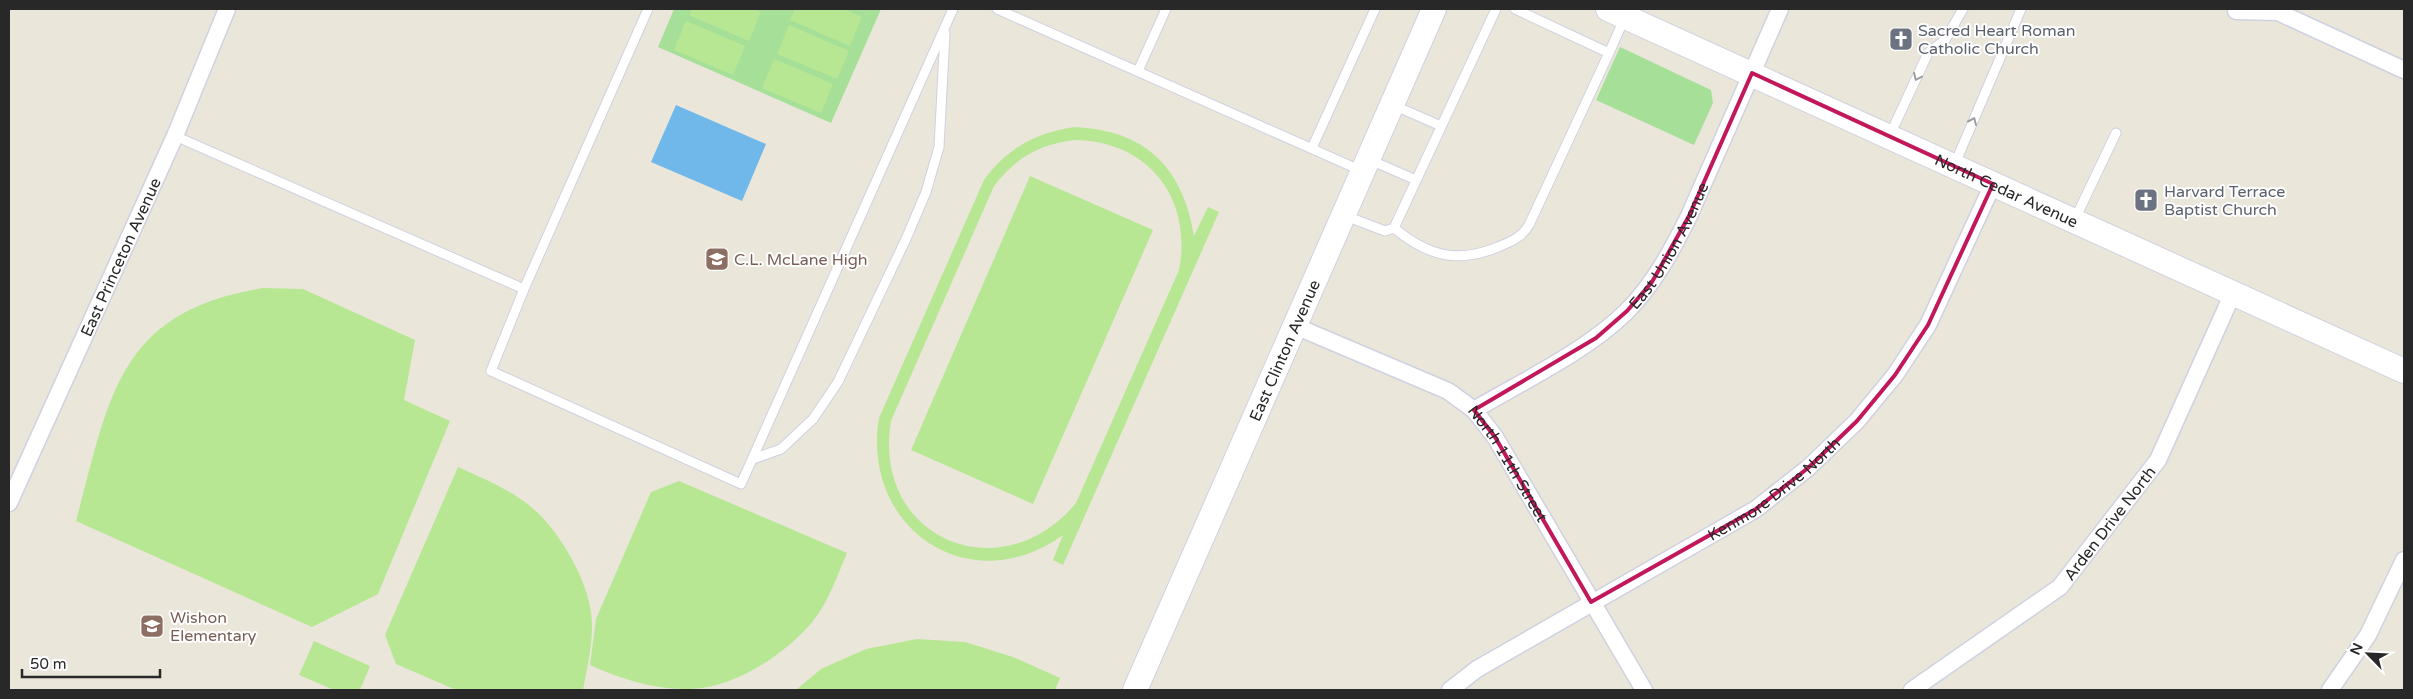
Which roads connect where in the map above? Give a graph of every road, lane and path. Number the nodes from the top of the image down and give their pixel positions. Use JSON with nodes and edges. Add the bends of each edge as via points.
{"nodes":[{"id":1,"x":226,"y":9,"type":"edge"},
{"id":2,"x":648,"y":9,"type":"edge"},
{"id":3,"x":953,"y":9,"type":"edge"},
{"id":4,"x":998,"y":9,"type":"edge"},
{"id":5,"x":1166,"y":9,"type":"edge"},
{"id":6,"x":1375,"y":9,"type":"edge"},
{"id":7,"x":1434,"y":9,"type":"edge"},
{"id":8,"x":1496,"y":9,"type":"edge"},
{"id":9,"x":1515,"y":9,"type":"edge"},
{"id":10,"x":1780,"y":9,"type":"edge"},
{"id":11,"x":1963,"y":9,"type":"edge"},
{"id":12,"x":2021,"y":9,"type":"edge"},
{"id":13,"x":2236,"y":11,"type":"dead end"},
{"id":14,"x":1617,"y":12,"type":"edge"},
{"id":15,"x":946,"y":26,"type":"junction"},
{"id":16,"x":1609,"y":52,"type":"junction"},
{"id":17,"x":2404,"y":70,"type":"edge"},
{"id":18,"x":1138,"y":71,"type":"junction"},
{"id":19,"x":1752,"y":73,"type":"junction"},
{"id":20,"x":1392,"y":105,"type":"junction"},
{"id":21,"x":1441,"y":126,"type":"junction"},
{"id":22,"x":2116,"y":133,"type":"dead end"},
{"id":23,"x":175,"y":136,"type":"junction"},
{"id":24,"x":1889,"y":137,"type":"junction"},
{"id":25,"x":1312,"y":148,"type":"junction"},
{"id":26,"x":1365,"y":165,"type":"junction"},
{"id":27,"x":1954,"y":166,"type":"junction"},
{"id":28,"x":1416,"y":180,"type":"junction"},
{"id":29,"x":1993,"y":184,"type":"junction"},
{"id":30,"x":1343,"y":215,"type":"junction"},
{"id":31,"x":2074,"y":221,"type":"junction"},
{"id":32,"x":1394,"y":228,"type":"junction"},
{"id":33,"x":524,"y":289,"type":"junction"},
{"id":34,"x":2233,"y":293,"type":"junction"},
{"id":35,"x":1295,"y":326,"type":"junction"},
{"id":36,"x":2404,"y":371,"type":"edge"},
{"id":37,"x":1474,"y":410,"type":"junction"},
{"id":38,"x":752,"y":459,"type":"junction"},
{"id":39,"x":9,"y":501,"type":"edge"},
{"id":40,"x":2404,"y":560,"type":"edge"},
{"id":41,"x":1591,"y":602,"type":"junction"},
{"id":42,"x":1135,"y":690,"type":"edge"},
{"id":43,"x":1450,"y":690,"type":"edge"},
{"id":44,"x":1644,"y":690,"type":"edge"},
{"id":45,"x":1912,"y":690,"type":"edge"},
{"id":46,"x":2330,"y":690,"type":"edge"}],
"edges":[{"from":1,"to":23,"type":"street","name":"East Princeton Avenue"},
{"from":2,"to":33,"type":"lane"},
{"from":3,"to":15,"type":"lane"},
{"from":4,"to":18,"type":"lane"},
{"from":5,"to":18,"type":"lane"},
{"from":6,"to":25,"type":"lane"},
{"from":7,"to":20,"type":"main road","name":"East Clinton Avenue"},
{"from":8,"to":21,"type":"lane"},
{"from":9,"to":16,"type":"lane"},
{"from":10,"to":19,"type":"street","name":"East Union Avenue"},
{"from":11,"to":24,"type":"lane","one_way":true,"via":[[1946,40],[1928,54]]},
{"from":27,"to":12,"type":"lane","one_way":true},
{"from":13,"to":17,"type":"street","via":[[2278,12]]},
{"from":14,"to":16,"type":"lane"},
{"from":14,"to":19,"type":"main road","name":"North Cedar Avenue"},
{"from":15,"to":38,"type":"lane"},
{"from":15,"to":38,"type":"lane","via":[[939,147],[926,192],[906,239],[838,382],[823,404],[781,449]]},
{"from":16,"to":32,"type":"lane","via":[[1521,237],[1465,257],[1447,256],[1410,241]]},
{"from":18,"to":25,"type":"lane"},
{"from":19,"to":24,"type":"main road","name":"North Cedar Avenue"},
{"from":19,"to":37,"type":"street","name":"East Union Avenue","via":[[1689,216],[1672,250],[1646,289],[1596,338]]},
{"from":20,"to":21,"type":"lane"},
{"from":20,"to":26,"type":"main road","name":"East Clinton Avenue"},
{"from":21,"to":28,"type":"lane"},
{"from":22,"to":31,"type":"lane"},
{"from":23,"to":33,"type":"lane"},
{"from":23,"to":39,"type":"street","name":"East Princeton Avenue"},
{"from":24,"to":27,"type":"main road","name":"North Cedar Avenue"},
{"from":25,"to":26,"type":"lane"},
{"from":26,"to":28,"type":"lane"},
{"from":26,"to":30,"type":"main road","name":"East Clinton Avenue"},
{"from":27,"to":29,"type":"main road","name":"North Cedar Avenue"},
{"from":28,"to":32,"type":"lane"},
{"from":29,"to":31,"type":"main road","name":"North Cedar Avenue"},
{"from":29,"to":41,"type":"street","name":"Kenmore Drive North","via":[[1928,325],[1895,375],[1857,421],[1808,468],[1756,509]]},
{"from":30,"to":32,"type":"lane","via":[[1385,231]]},
{"from":30,"to":35,"type":"main road","name":"East Clinton Avenue"},
{"from":31,"to":34,"type":"main road","name":"North Cedar Avenue"},
{"from":33,"to":38,"type":"lane","via":[[491,371],[741,484]]},
{"from":34,"to":36,"type":"main road","name":"North Cedar Avenue"},
{"from":34,"to":45,"type":"street","name":"Arden Drive North","via":[[2158,460],[2060,586]]},
{"from":35,"to":37,"type":"street","name":"North 11th Street","via":[[1448,391]]},
{"from":35,"to":42,"type":"main road","name":"East Clinton Avenue"},
{"from":37,"to":41,"type":"street","name":"North 11th Street","via":[[1495,437]]},
{"from":40,"to":46,"type":"street","via":[[2368,635]]},
{"from":41,"to":43,"type":"street","name":"Kenmore Drive North","via":[[1476,669]]},
{"from":41,"to":44,"type":"street","name":"North 11th Street"}]}
